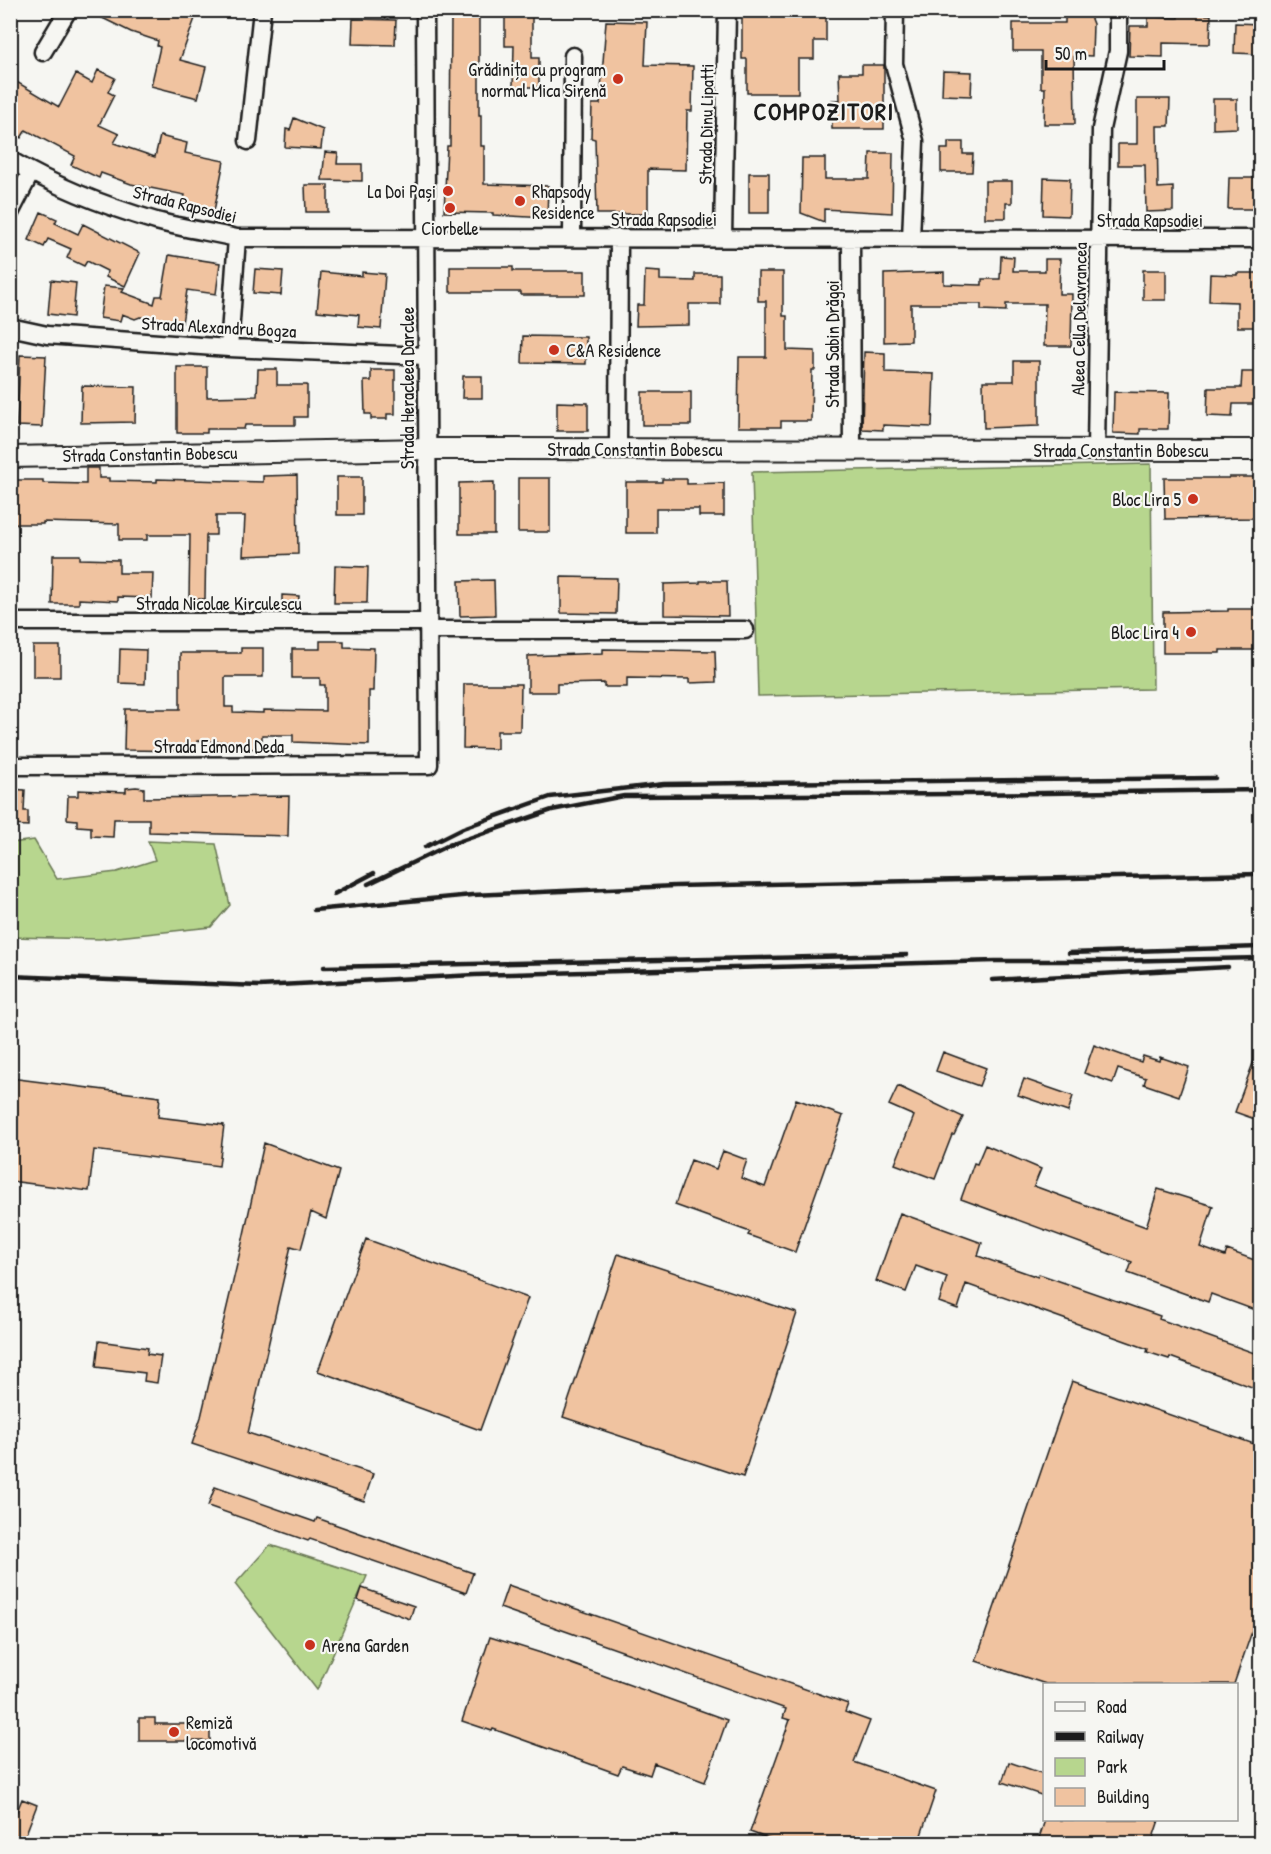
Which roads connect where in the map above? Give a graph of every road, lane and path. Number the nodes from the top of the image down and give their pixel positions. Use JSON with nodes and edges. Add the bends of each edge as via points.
{"nodes":[{"id":1,"x":68,"y":10,"type":"edge"},
{"id":2,"x":262,"y":10,"type":"edge"},
{"id":3,"x":425,"y":10,"type":"edge"},
{"id":4,"x":727,"y":10,"type":"edge"},
{"id":5,"x":895,"y":10,"type":"edge"},
{"id":6,"x":1118,"y":10,"type":"edge"},
{"id":7,"x":43,"y":52,"type":"dead end"},
{"id":8,"x":573,"y":56,"type":"dead end"},
{"id":9,"x":248,"y":141,"type":"dead end"},
{"id":10,"x":10,"y":160,"type":"edge"},
{"id":11,"x":31,"y":172,"type":"junction"},
{"id":12,"x":10,"y":213,"type":"edge"},
{"id":13,"x":426,"y":237,"type":"junction"},
{"id":14,"x":237,"y":238,"type":"junction"},
{"id":15,"x":572,"y":238,"type":"junction"},
{"id":16,"x":619,"y":238,"type":"junction"},
{"id":17,"x":723,"y":238,"type":"junction"},
{"id":18,"x":851,"y":239,"type":"junction"},
{"id":19,"x":910,"y":239,"type":"junction"},
{"id":20,"x":1260,"y":239,"type":"edge"},
{"id":21,"x":1100,"y":240,"type":"junction"},
{"id":22,"x":10,"y":327,"type":"edge"},
{"id":23,"x":229,"y":348,"type":"junction"},
{"id":24,"x":426,"y":356,"type":"junction"},
{"id":25,"x":427,"y":449,"type":"junction"},
{"id":26,"x":618,"y":449,"type":"junction"},
{"id":27,"x":852,"y":449,"type":"junction"},
{"id":28,"x":1096,"y":450,"type":"junction"},
{"id":29,"x":1260,"y":450,"type":"edge"},
{"id":30,"x":10,"y":457,"type":"edge"},
{"id":31,"x":10,"y":622,"type":"edge"},
{"id":32,"x":428,"y":626,"type":"junction"},
{"id":33,"x":745,"y":630,"type":"dead end"},
{"id":34,"x":429,"y":765,"type":"joint"},
{"id":35,"x":10,"y":766,"type":"edge"}],
"edges":[{"from":1,"to":7,"type":"street"},
{"from":2,"to":9,"type":"street"},
{"from":3,"to":13,"type":"street","name":"Strada Heracleea Darclee"},
{"from":4,"to":17,"type":"street","name":"Strada Dinu Lipatti"},
{"from":5,"to":19,"type":"street","via":[[894,64],[915,141]]},
{"from":6,"to":21,"type":"street","name":"Aleea Cella Delavrancea","via":[[1118,51],[1101,129]]},
{"from":8,"to":15,"type":"street"},
{"from":10,"to":11,"type":"street","name":"Strada Rapsodiei"},
{"from":11,"to":12,"type":"street"},
{"from":11,"to":14,"type":"street","name":"Strada Rapsodiei","via":[[94,200],[157,221]]},
{"from":13,"to":14,"type":"street","name":"Strada Rapsodiei"},
{"from":13,"to":15,"type":"street","name":"Strada Rapsodiei"},
{"from":13,"to":24,"type":"street","name":"Strada Heracleea Darclee"},
{"from":14,"to":23,"type":"street"},
{"from":15,"to":16,"type":"street","name":"Strada Rapsodiei"},
{"from":16,"to":17,"type":"street","name":"Strada Rapsodiei"},
{"from":16,"to":26,"type":"street"},
{"from":17,"to":18,"type":"street","name":"Strada Rapsodiei"},
{"from":18,"to":19,"type":"street","name":"Strada Rapsodiei"},
{"from":18,"to":27,"type":"street","name":"Strada Sabin Drăgoi"},
{"from":19,"to":21,"type":"street","name":"Strada Rapsodiei"},
{"from":20,"to":21,"type":"street","name":"Strada Rapsodiei"},
{"from":21,"to":28,"type":"street","name":"Aleea Cella Delavrancea"},
{"from":22,"to":23,"type":"street","name":"Strada Alexandru Bogza","via":[[47,335]]},
{"from":23,"to":24,"type":"street","name":"Strada Alexandru Bogza"},
{"from":24,"to":25,"type":"street","name":"Strada Heracleea Darclee"},
{"from":25,"to":26,"type":"street","name":"Strada Constantin Bobescu"},
{"from":25,"to":30,"type":"street","name":"Strada Constantin Bobescu"},
{"from":25,"to":32,"type":"street","name":"Strada Heracleea Darclee"},
{"from":26,"to":27,"type":"street","name":"Strada Constantin Bobescu"},
{"from":27,"to":28,"type":"street","name":"Strada Constantin Bobescu"},
{"from":28,"to":29,"type":"street","name":"Strada Constantin Bobescu"},
{"from":31,"to":32,"type":"street","name":"Strada Nicolae Kirculescu"},
{"from":32,"to":33,"type":"street","name":"Strada Nicolae Kirculescu"},
{"from":32,"to":34,"type":"street","name":"Strada Heracleea Darclee"},
{"from":34,"to":35,"type":"street","name":"Strada Edmond Deda"}]}
